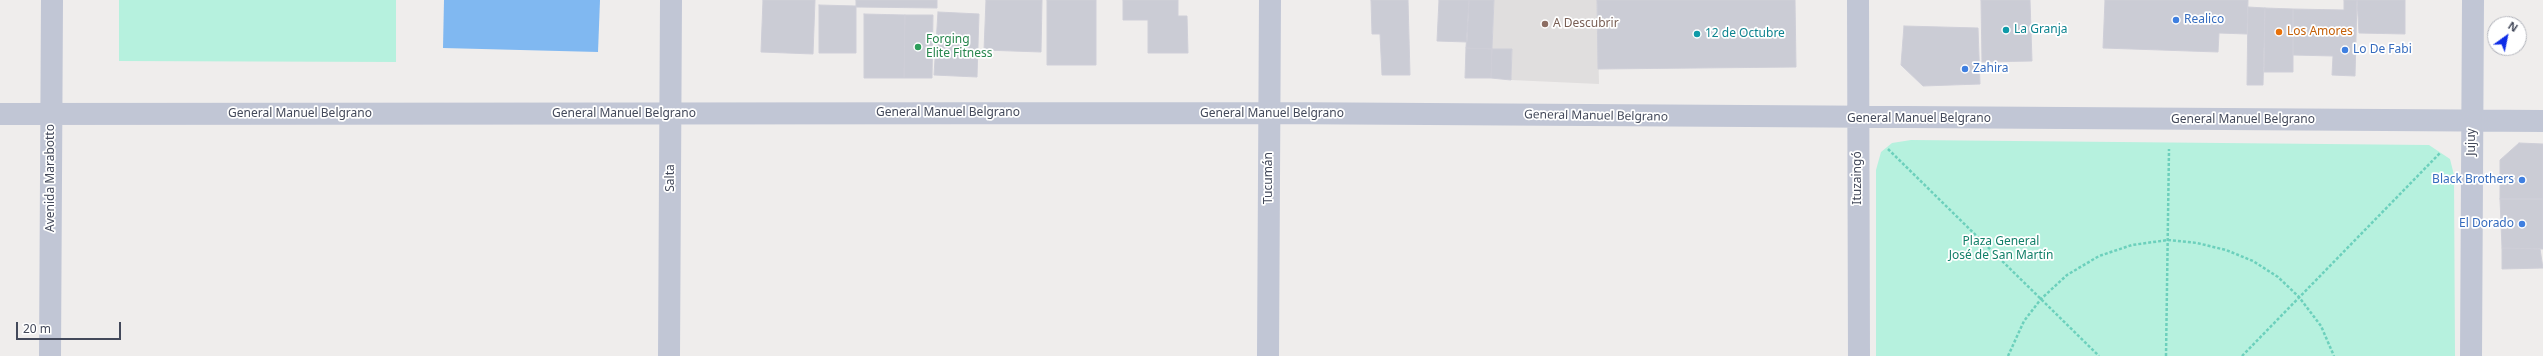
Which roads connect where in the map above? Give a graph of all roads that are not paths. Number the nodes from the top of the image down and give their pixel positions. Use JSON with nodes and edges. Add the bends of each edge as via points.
{"nodes":[{"id":1,"x":52,"y":0,"type":"edge"},
{"id":2,"x":671,"y":0,"type":"edge"},
{"id":3,"x":1270,"y":0,"type":"edge"},
{"id":4,"x":1858,"y":0,"type":"edge"},
{"id":5,"x":2473,"y":0,"type":"edge"},
{"id":6,"x":1269,"y":113,"type":"junction"},
{"id":7,"x":0,"y":114,"type":"edge"},
{"id":8,"x":51,"y":114,"type":"junction"},
{"id":9,"x":671,"y":114,"type":"junction"},
{"id":10,"x":1858,"y":118,"type":"junction"},
{"id":11,"x":2472,"y":121,"type":"junction"},
{"id":12,"x":2543,"y":121,"type":"edge"},
{"id":13,"x":50,"y":356,"type":"edge"},
{"id":14,"x":669,"y":356,"type":"edge"},
{"id":15,"x":1268,"y":356,"type":"edge"},
{"id":16,"x":1859,"y":356,"type":"edge"},
{"id":17,"x":2471,"y":356,"type":"edge"}],
"edges":[{"from":1,"to":8,"type":"street","name":"Avenida Marabotto"},
{"from":2,"to":9,"type":"street","name":"Salta"},
{"from":3,"to":6,"type":"street","name":"Tucumán"},
{"from":4,"to":10,"type":"street","name":"Ituzaingó"},
{"from":5,"to":11,"type":"street","name":"Jujuy"},
{"from":6,"to":9,"type":"street","name":"General Manuel Belgrano"},
{"from":6,"to":10,"type":"street","name":"General Manuel Belgrano"},
{"from":6,"to":15,"type":"street","name":"Tucumán"},
{"from":7,"to":8,"type":"street","name":"General Manuel Belgrano"},
{"from":8,"to":9,"type":"street","name":"General Manuel Belgrano"},
{"from":8,"to":13,"type":"street","name":"Avenida Marabotto"},
{"from":9,"to":14,"type":"street","name":"Salta"},
{"from":10,"to":11,"type":"street","name":"General Manuel Belgrano"},
{"from":10,"to":16,"type":"street","name":"Ituzaingó"},
{"from":11,"to":12,"type":"street","name":"General Manuel Belgrano"},
{"from":11,"to":17,"type":"street","name":"Jujuy"}]}
